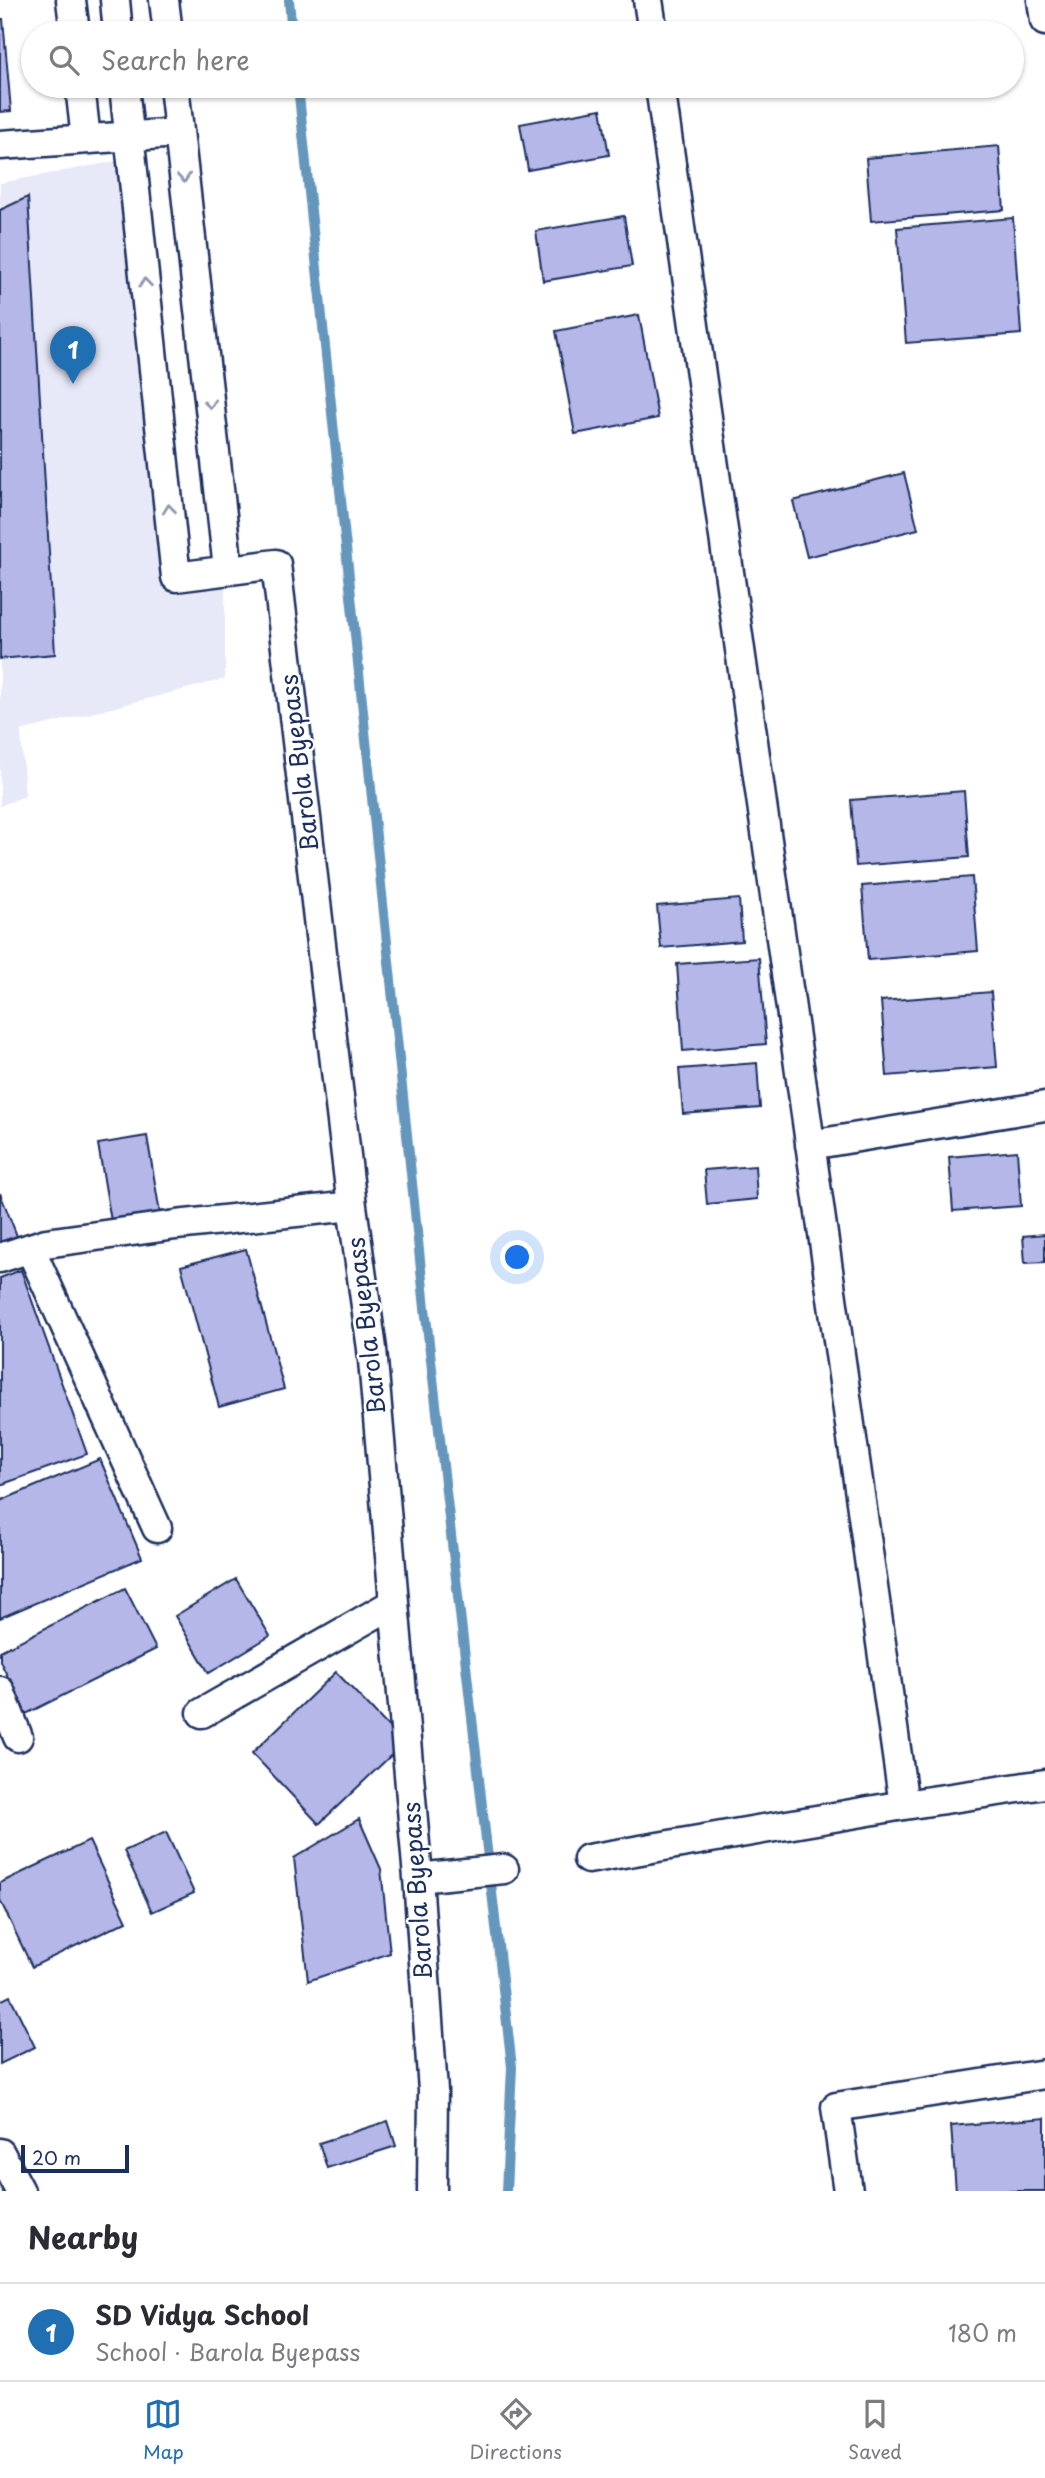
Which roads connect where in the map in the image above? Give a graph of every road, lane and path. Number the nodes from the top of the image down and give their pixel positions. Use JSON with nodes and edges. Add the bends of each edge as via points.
{"nodes":[{"id":1,"x":71,"y":0,"type":"edge"},
{"id":2,"x":115,"y":0,"type":"edge"},
{"id":3,"x":164,"y":0,"type":"edge"},
{"id":4,"x":648,"y":0,"type":"edge"},
{"id":5,"x":1042,"y":0,"type":"edge"},
{"id":6,"x":1045,"y":20,"type":"edge"},
{"id":7,"x":74,"y":21,"type":"edge"},
{"id":8,"x":117,"y":21,"type":"edge"},
{"id":9,"x":167,"y":21,"type":"edge"},
{"id":10,"x":651,"y":21,"type":"edge"},
{"id":11,"x":81,"y":98,"type":"edge"},
{"id":12,"x":125,"y":98,"type":"edge"},
{"id":13,"x":175,"y":98,"type":"edge"},
{"id":14,"x":662,"y":98,"type":"edge"},
{"id":15,"x":179,"y":133,"type":"junction"},
{"id":16,"x":129,"y":136,"type":"junction"},
{"id":17,"x":86,"y":139,"type":"junction"},
{"id":18,"x":0,"y":145,"type":"edge"},
{"id":19,"x":228,"y":569,"type":"junction"},
{"id":20,"x":1045,"y":1106,"type":"edge"},
{"id":21,"x":810,"y":1145,"type":"junction"},
{"id":22,"x":352,"y":1206,"type":"junction"},
{"id":23,"x":30,"y":1248,"type":"junction"},
{"id":24,"x":0,"y":1258,"type":"edge"},
{"id":25,"x":157,"y":1528,"type":"dead end"},
{"id":26,"x":394,"y":1603,"type":"junction"},
{"id":27,"x":0,"y":1690,"type":"edge"},
{"id":28,"x":202,"y":1713,"type":"dead end"},
{"id":29,"x":18,"y":1737,"type":"dead end"},
{"id":30,"x":1045,"y":1784,"type":"edge"},
{"id":31,"x":904,"y":1805,"type":"junction"},
{"id":32,"x":589,"y":1859,"type":"dead end"},
{"id":33,"x":504,"y":1869,"type":"dead end"},
{"id":34,"x":418,"y":1878,"type":"junction"},
{"id":35,"x":1045,"y":2074,"type":"edge"},
{"id":36,"x":0,"y":2153,"type":"edge"},
{"id":37,"x":20,"y":2191,"type":"edge"},
{"id":38,"x":432,"y":2191,"type":"edge"},
{"id":39,"x":848,"y":2191,"type":"edge"}],
"edges":[{"from":1,"to":7,"type":"street"},
{"from":2,"to":8,"type":"street"},
{"from":3,"to":9,"type":"street"},
{"from":4,"to":10,"type":"street"},
{"from":5,"to":6,"type":"street"},
{"from":11,"to":17,"type":"street"},
{"from":12,"to":16,"type":"street"},
{"from":13,"to":15,"type":"street"},
{"from":14,"to":21,"type":"street"},
{"from":15,"to":16,"type":"street"},
{"from":15,"to":19,"type":"street","one_way":true},
{"from":16,"to":17,"type":"street"},
{"from":19,"to":16,"type":"street","name":"Barola Byepass","one_way":true,"via":[[176,577]]},
{"from":17,"to":18,"type":"street"},
{"from":19,"to":22,"type":"street","name":"Barola Byepass","via":[[276,564]]},
{"from":20,"to":21,"type":"street"},
{"from":21,"to":31,"type":"street"},
{"from":22,"to":23,"type":"street","via":[[176,1225]]},
{"from":22,"to":26,"type":"street","name":"Barola Byepass","via":[[372,1349]]},
{"from":23,"to":24,"type":"street"},
{"from":23,"to":25,"type":"street"},
{"from":26,"to":28,"type":"street"},
{"from":26,"to":34,"type":"street","name":"Barola Byepass"},
{"from":27,"to":29,"type":"street"},
{"from":30,"to":31,"type":"street"},
{"from":31,"to":32,"type":"street"},
{"from":33,"to":34,"type":"street"},
{"from":34,"to":38,"type":"street","name":"Barola Byepass","via":[[433,2091]]},
{"from":35,"to":39,"type":"street","via":[[836,2107]]},
{"from":36,"to":37,"type":"street"}]}
